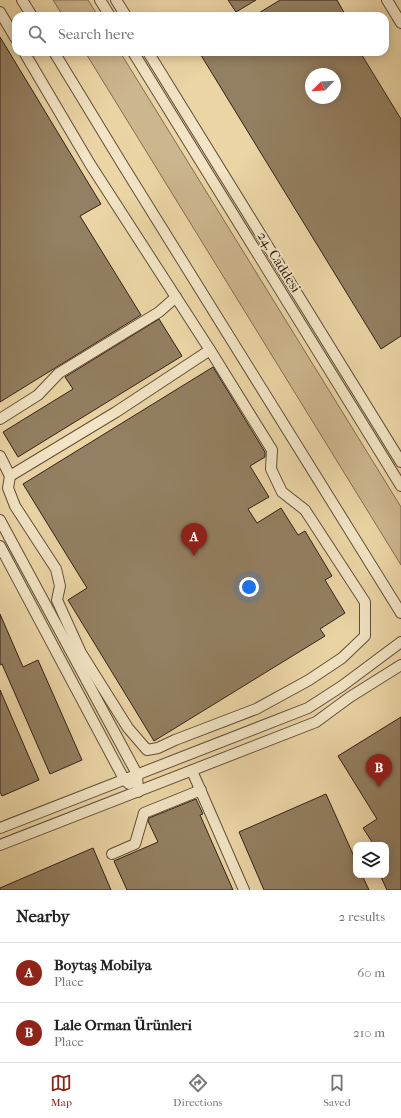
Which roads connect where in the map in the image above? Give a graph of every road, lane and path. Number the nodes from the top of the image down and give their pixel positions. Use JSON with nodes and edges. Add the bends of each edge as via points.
{"nodes":[{"id":1,"x":22,"y":0,"type":"edge"},
{"id":2,"x":100,"y":0,"type":"edge"},
{"id":3,"x":116,"y":0,"type":"edge"},
{"id":4,"x":387,"y":0,"type":"edge"},
{"id":5,"x":0,"y":12,"type":"edge"},
{"id":6,"x":30,"y":12,"type":"edge"},
{"id":7,"x":108,"y":12,"type":"edge"},
{"id":8,"x":124,"y":12,"type":"edge"},
{"id":9,"x":401,"y":23,"type":"edge"},
{"id":10,"x":12,"y":32,"type":"edge"},
{"id":11,"x":26,"y":56,"type":"edge"},
{"id":12,"x":56,"y":56,"type":"edge"},
{"id":13,"x":135,"y":56,"type":"edge"},
{"id":14,"x":150,"y":56,"type":"edge"},
{"id":15,"x":176,"y":297,"type":"junction"},
{"id":16,"x":210,"y":350,"type":"junction"},
{"id":17,"x":0,"y":419,"type":"edge"},
{"id":18,"x":0,"y":456,"type":"edge"},
{"id":19,"x":401,"y":462,"type":"edge"},
{"id":20,"x":10,"y":476,"type":"junction"},
{"id":21,"x":401,"y":486,"type":"edge"},
{"id":22,"x":0,"y":520,"type":"edge"},
{"id":23,"x":0,"y":546,"type":"edge"},
{"id":24,"x":401,"y":613,"type":"edge"},
{"id":25,"x":401,"y":642,"type":"edge"},
{"id":26,"x":401,"y":665,"type":"edge"},
{"id":27,"x":192,"y":771,"type":"junction"},
{"id":28,"x":137,"y":774,"type":"junction"},
{"id":29,"x":124,"y":779,"type":"junction"},
{"id":30,"x":201,"y":790,"type":"junction"},
{"id":31,"x":138,"y":792,"type":"junction"},
{"id":32,"x":0,"y":828,"type":"edge"},
{"id":33,"x":0,"y":845,"type":"edge"},
{"id":34,"x":112,"y":854,"type":"dead end"},
{"id":35,"x":244,"y":890,"type":"edge"}],
"edges":[{"from":1,"to":6,"type":"street"},
{"from":2,"to":7,"type":"street"},
{"from":3,"to":8,"type":"street"},
{"from":4,"to":9,"type":"street"},
{"from":5,"to":10,"type":"street"},
{"from":11,"to":15,"type":"street","via":[[90,164]]},
{"from":12,"to":24,"type":"street"},
{"from":13,"to":21,"type":"street","name":"24. Caddesi"},
{"from":14,"to":19,"type":"street","name":"24. Caddesi"},
{"from":15,"to":16,"type":"street"},
{"from":15,"to":17,"type":"street","via":[[159,312],[59,374],[38,395]]},
{"from":16,"to":20,"type":"street","via":[[116,412]]},
{"from":16,"to":20,"type":"street","via":[[272,450],[270,469],[282,492],[304,510],[365,602],[365,636],[342,658],[309,680],[256,709],[158,748],[147,750],[128,728],[81,653],[57,600],[60,586],[56,569],[14,506],[8,488]]},
{"from":18,"to":20,"type":"street"},
{"from":22,"to":28,"type":"street"},
{"from":23,"to":29,"type":"street"},
{"from":25,"to":28,"type":"street","via":[[308,708]]},
{"from":26,"to":27,"type":"street","via":[[316,722]]},
{"from":27,"to":30,"type":"street"},
{"from":27,"to":31,"type":"street"},
{"from":28,"to":29,"type":"street"},
{"from":28,"to":31,"type":"street"},
{"from":29,"to":31,"type":"street"},
{"from":29,"to":32,"type":"street"},
{"from":30,"to":34,"type":"street","via":[[144,813],[135,844]]},
{"from":30,"to":35,"type":"street"},
{"from":31,"to":33,"type":"street"}]}
